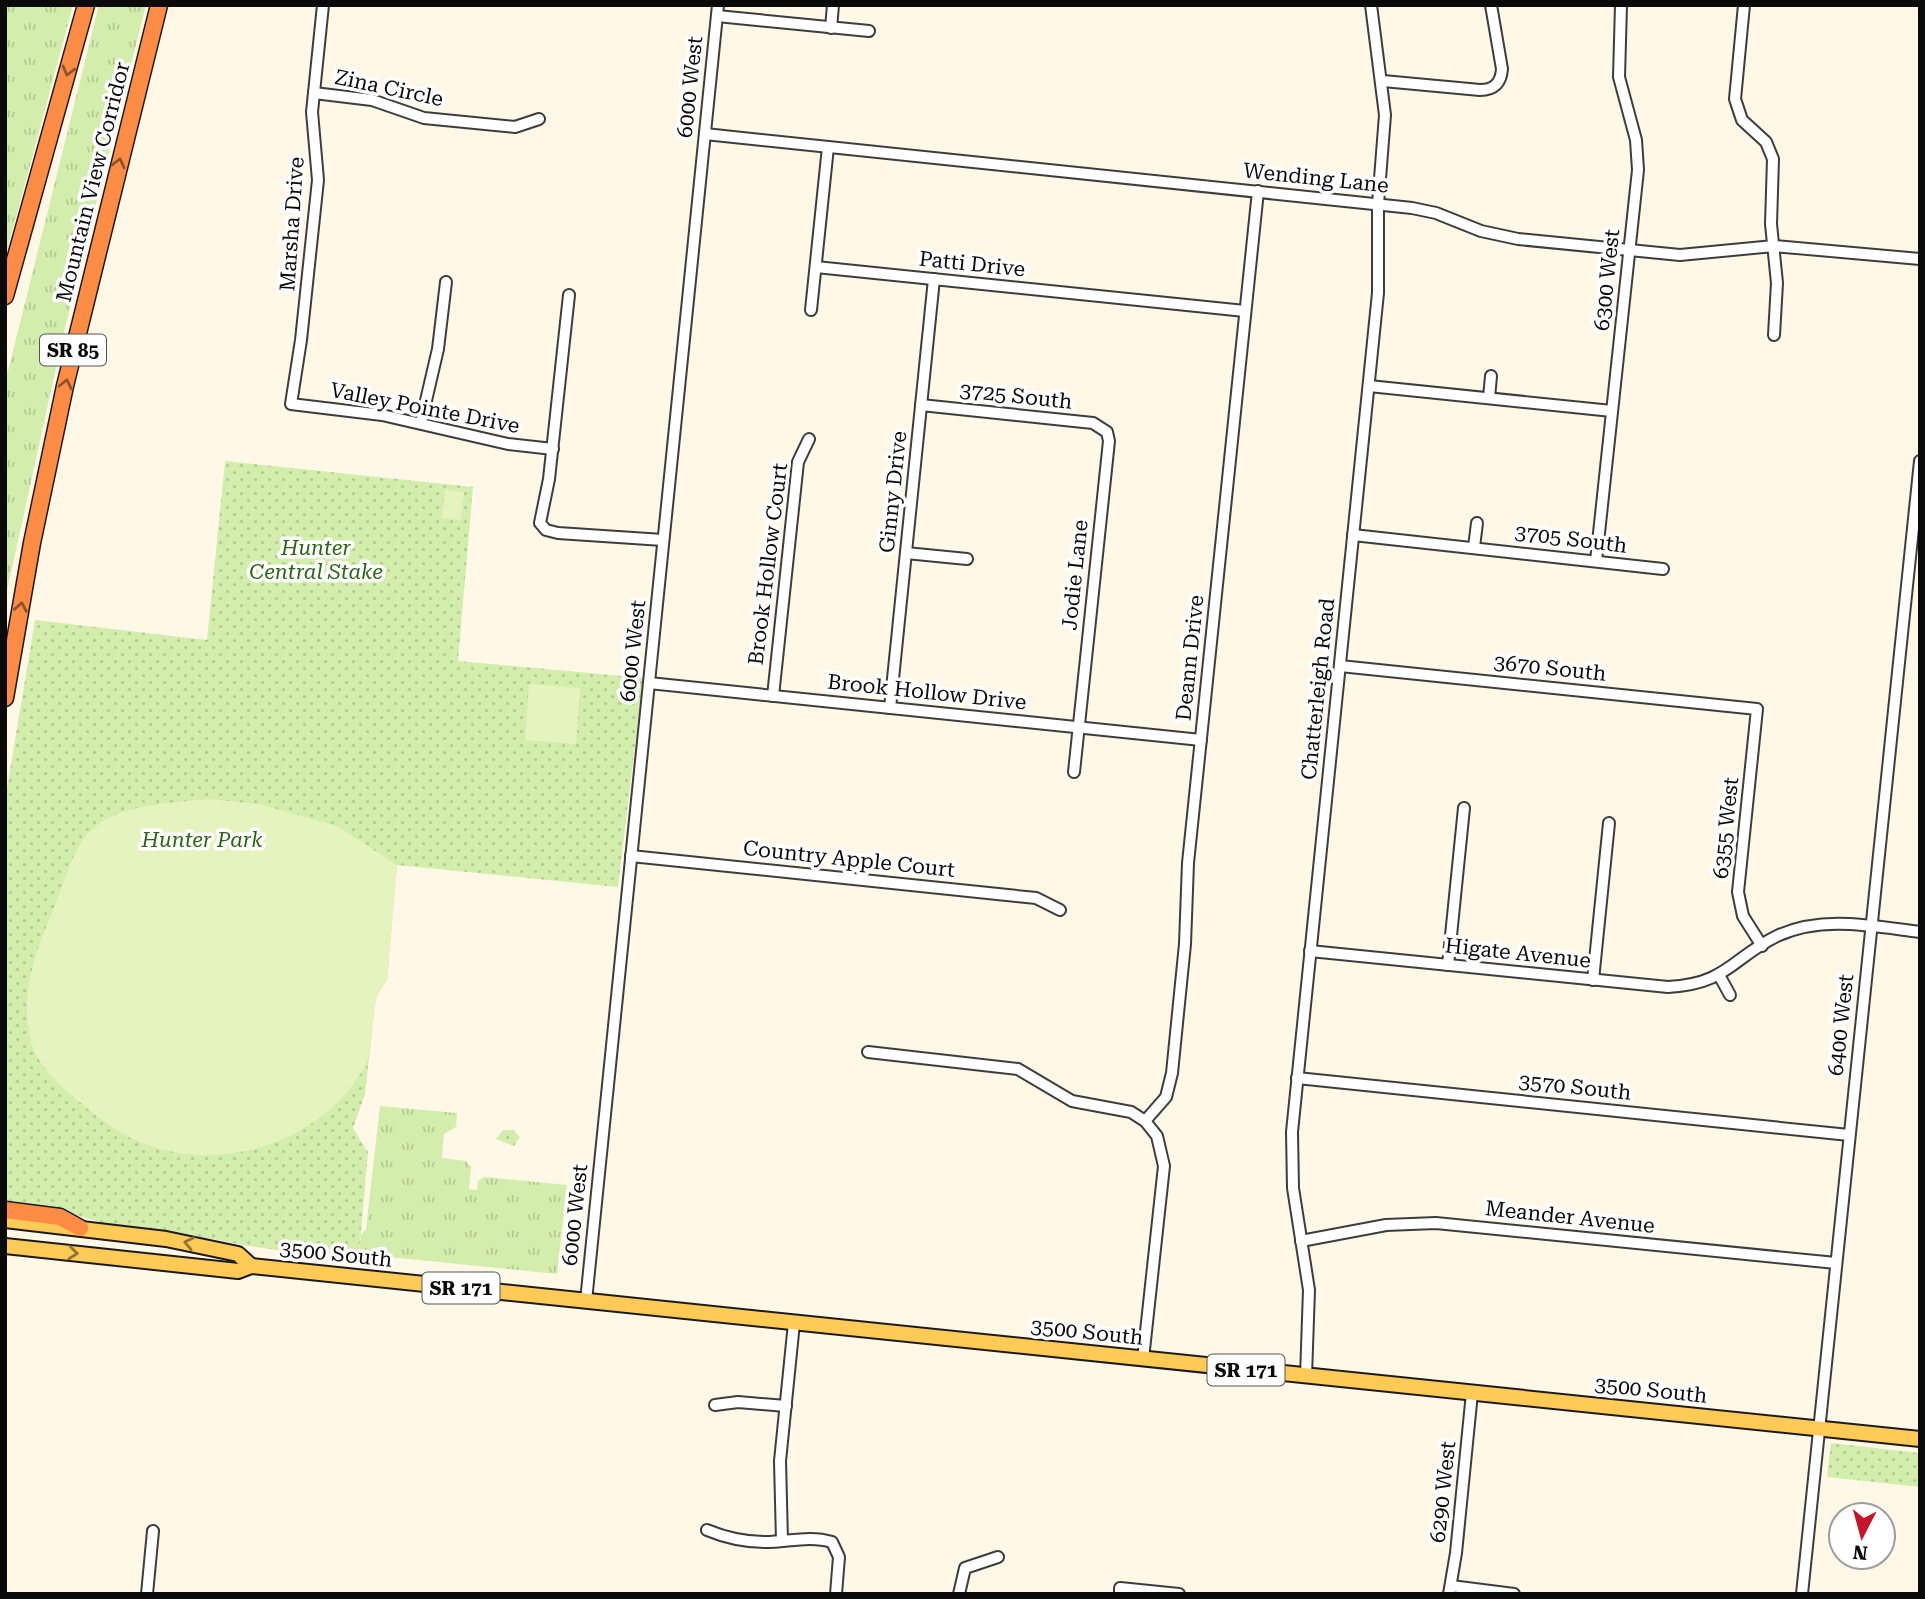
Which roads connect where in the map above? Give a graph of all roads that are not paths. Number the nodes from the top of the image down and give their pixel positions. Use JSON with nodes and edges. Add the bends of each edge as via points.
{"nodes":[{"id":1,"x":86,"y":5,"type":"edge"},
{"id":2,"x":159,"y":5,"type":"edge"},
{"id":3,"x":323,"y":5,"type":"edge"},
{"id":4,"x":833,"y":5,"type":"edge"},
{"id":5,"x":1371,"y":5,"type":"edge"},
{"id":6,"x":1491,"y":5,"type":"edge"},
{"id":7,"x":1621,"y":5,"type":"edge"},
{"id":8,"x":1744,"y":5,"type":"edge"},
{"id":9,"x":717,"y":11,"type":"edge"},
{"id":10,"x":831,"y":27,"type":"junction"},
{"id":11,"x":869,"y":31,"type":"dead end"},
{"id":12,"x":1383,"y":81,"type":"junction"},
{"id":13,"x":314,"y":93,"type":"junction"},
{"id":14,"x":539,"y":119,"type":"dead end"},
{"id":15,"x":705,"y":134,"type":"junction"},
{"id":16,"x":828,"y":147,"type":"junction"},
{"id":17,"x":1258,"y":191,"type":"junction"},
{"id":18,"x":1378,"y":204,"type":"junction"},
{"id":19,"x":1774,"y":246,"type":"junction"},
{"id":20,"x":1629,"y":250,"type":"junction"},
{"id":21,"x":1920,"y":259,"type":"edge"},
{"id":22,"x":816,"y":267,"type":"junction"},
{"id":23,"x":934,"y":279,"type":"junction"},
{"id":24,"x":446,"y":282,"type":"dead end"},
{"id":25,"x":569,"y":295,"type":"dead end"},
{"id":26,"x":5,"y":296,"type":"edge"},
{"id":27,"x":811,"y":310,"type":"dead end"},
{"id":28,"x":1245,"y":312,"type":"junction"},
{"id":29,"x":1773,"y":335,"type":"dead end"},
{"id":30,"x":1491,"y":376,"type":"dead end"},
{"id":31,"x":1369,"y":386,"type":"junction"},
{"id":32,"x":1489,"y":398,"type":"junction"},
{"id":33,"x":291,"y":404,"type":"joint"},
{"id":34,"x":921,"y":405,"type":"junction"},
{"id":35,"x":1612,"y":411,"type":"junction"},
{"id":36,"x":421,"y":422,"type":"junction"},
{"id":37,"x":1105,"y":429,"type":"joint"},
{"id":38,"x":809,"y":439,"type":"dead end"},
{"id":39,"x":553,"y":449,"type":"junction"},
{"id":40,"x":1920,"y":461,"type":"edge"},
{"id":41,"x":1476,"y":523,"type":"dead end"},
{"id":42,"x":1353,"y":534,"type":"junction"},
{"id":43,"x":663,"y":540,"type":"junction"},
{"id":44,"x":1474,"y":547,"type":"junction"},
{"id":45,"x":906,"y":553,"type":"junction"},
{"id":46,"x":967,"y":559,"type":"dead end"},
{"id":47,"x":1596,"y":561,"type":"junction"},
{"id":48,"x":1914,"y":565,"type":"edge"},
{"id":49,"x":1663,"y":569,"type":"dead end"},
{"id":50,"x":1340,"y":666,"type":"junction"},
{"id":51,"x":649,"y":683,"type":"junction"},
{"id":52,"x":773,"y":695,"type":"junction"},
{"id":53,"x":5,"y":698,"type":"edge"},
{"id":54,"x":890,"y":708,"type":"junction"},
{"id":55,"x":1757,"y":709,"type":"joint"},
{"id":56,"x":1079,"y":727,"type":"junction"},
{"id":57,"x":1201,"y":740,"type":"junction"},
{"id":58,"x":1074,"y":772,"type":"dead end"},
{"id":59,"x":1464,"y":807,"type":"dead end"},
{"id":60,"x":1609,"y":823,"type":"dead end"},
{"id":61,"x":631,"y":856,"type":"junction"},
{"id":62,"x":1060,"y":910,"type":"dead end"},
{"id":63,"x":1871,"y":926,"type":"junction"},
{"id":64,"x":1920,"y":932,"type":"edge"},
{"id":65,"x":1762,"y":946,"type":"junction"},
{"id":66,"x":1310,"y":950,"type":"junction"},
{"id":67,"x":1448,"y":965,"type":"junction"},
{"id":68,"x":1719,"y":975,"type":"junction"},
{"id":69,"x":1592,"y":980,"type":"junction"},
{"id":70,"x":1730,"y":995,"type":"dead end"},
{"id":71,"x":868,"y":1052,"type":"dead end"},
{"id":72,"x":1297,"y":1078,"type":"junction"},
{"id":73,"x":1145,"y":1121,"type":"junction"},
{"id":74,"x":1849,"y":1135,"type":"junction"},
{"id":75,"x":5,"y":1210,"type":"edge"},
{"id":76,"x":5,"y":1220,"type":"edge"},
{"id":77,"x":80,"y":1228,"type":"junction"},
{"id":78,"x":1301,"y":1241,"type":"junction"},
{"id":79,"x":5,"y":1246,"type":"edge"},
{"id":80,"x":1836,"y":1263,"type":"junction"},
{"id":81,"x":251,"y":1266,"type":"junction"},
{"id":82,"x":586,"y":1301,"type":"junction"},
{"id":83,"x":794,"y":1323,"type":"junction"},
{"id":84,"x":1143,"y":1359,"type":"junction"},
{"id":85,"x":1306,"y":1376,"type":"junction"},
{"id":86,"x":1472,"y":1393,"type":"junction"},
{"id":87,"x":715,"y":1405,"type":"dead end"},
{"id":88,"x":786,"y":1406,"type":"junction"},
{"id":89,"x":1819,"y":1429,"type":"junction"},
{"id":90,"x":1920,"y":1439,"type":"edge"},
{"id":91,"x":707,"y":1530,"type":"dead end"},
{"id":92,"x":153,"y":1531,"type":"dead end"},
{"id":93,"x":782,"y":1541,"type":"junction"},
{"id":94,"x":998,"y":1557,"type":"dead end"},
{"id":95,"x":1450,"y":1590,"type":"edge"},
{"id":96,"x":1120,"y":1591,"type":"edge"},
{"id":97,"x":147,"y":1594,"type":"edge"},
{"id":98,"x":835,"y":1594,"type":"edge"},
{"id":99,"x":960,"y":1594,"type":"edge"},
{"id":100,"x":1179,"y":1594,"type":"edge"},
{"id":101,"x":1514,"y":1594,"type":"edge"},
{"id":102,"x":1802,"y":1594,"type":"edge"}],
"edges":[{"from":1,"to":26,"type":"highway","one_way":true},
{"from":53,"to":2,"type":"highway","name":"Mountain View Corridor","number":"SR 85","one_way":true,"via":[[71,360]]},
{"from":3,"to":13,"type":"street","name":"Marsha Drive"},
{"from":4,"to":10,"type":"street"},
{"from":5,"to":12,"type":"street","name":"Chatterleigh Road"},
{"from":6,"to":12,"type":"street","via":[[1502,63],[1498,84],[1480,90]]},
{"from":7,"to":20,"type":"street","name":"6300 West","via":[[1619,77],[1638,158]]},
{"from":8,"to":19,"type":"street","via":[[1735,104],[1742,120],[1766,142],[1773,159]]},
{"from":9,"to":10,"type":"street"},
{"from":9,"to":15,"type":"street","name":"6000 West"},
{"from":10,"to":11,"type":"street"},
{"from":12,"to":18,"type":"street","name":"Chatterleigh Road","via":[[1385,125]]},
{"from":13,"to":14,"type":"street","name":"Zina Circle","via":[[377,101],[424,118],[514,127]]},
{"from":13,"to":33,"type":"street","name":"Marsha Drive","via":[[312,119],[319,172]]},
{"from":15,"to":16,"type":"street","name":"Wending Lane"},
{"from":15,"to":43,"type":"street","name":"6000 West"},
{"from":16,"to":17,"type":"street","name":"Wending Lane"},
{"from":16,"to":22,"type":"street"},
{"from":17,"to":18,"type":"street","name":"Wending Lane"},
{"from":17,"to":28,"type":"street","name":"Deann Drive"},
{"from":18,"to":20,"type":"street","name":"Wending Lane","via":[[1436,213],[1505,237]]},
{"from":18,"to":31,"type":"street","name":"Chatterleigh Road","via":[[1379,281]]},
{"from":19,"to":20,"type":"street","name":"Wending Lane","via":[[1692,254]]},
{"from":19,"to":21,"type":"street","name":"Wending Lane"},
{"from":19,"to":29,"type":"street"},
{"from":20,"to":35,"type":"street","name":"6300 West"},
{"from":22,"to":23,"type":"street","name":"Patti Drive"},
{"from":22,"to":27,"type":"street"},
{"from":23,"to":28,"type":"street","name":"Patti Drive"},
{"from":23,"to":34,"type":"street","name":"Ginny Drive"},
{"from":24,"to":36,"type":"street","via":[[438,349]]},
{"from":25,"to":39,"type":"street"},
{"from":28,"to":57,"type":"street","name":"Deann Drive"},
{"from":30,"to":32,"type":"street"},
{"from":31,"to":32,"type":"street"},
{"from":31,"to":42,"type":"street","name":"Chatterleigh Road"},
{"from":32,"to":35,"type":"street"},
{"from":33,"to":36,"type":"street","name":"Valley Pointe Drive"},
{"from":34,"to":37,"type":"street","name":"3725 South","via":[[1093,423]]},
{"from":34,"to":45,"type":"street","name":"Ginny Drive"},
{"from":35,"to":47,"type":"street","name":"6300 West"},
{"from":36,"to":39,"type":"street","name":"Valley Pointe Drive","via":[[508,444]]},
{"from":37,"to":56,"type":"street","name":"Jodie Lane","via":[[1109,441]]},
{"from":38,"to":52,"type":"street","name":"Brook Hollow Court","via":[[798,462]]},
{"from":39,"to":43,"type":"street","via":[[540,519],[543,527],[592,537]]},
{"from":40,"to":48,"type":"street","name":"6400 West"},
{"from":41,"to":44,"type":"street"},
{"from":42,"to":44,"type":"street","name":"3705 South"},
{"from":42,"to":50,"type":"street","name":"Chatterleigh Road"},
{"from":43,"to":51,"type":"street","name":"6000 West"},
{"from":44,"to":47,"type":"street","name":"3705 South"},
{"from":45,"to":46,"type":"street"},
{"from":45,"to":54,"type":"street","name":"Ginny Drive"},
{"from":47,"to":49,"type":"street","name":"3705 South"},
{"from":48,"to":63,"type":"street","name":"6400 West"},
{"from":50,"to":55,"type":"street","name":"3670 South"},
{"from":50,"to":66,"type":"street","name":"Chatterleigh Road"},
{"from":51,"to":52,"type":"street","name":"Brook Hollow Drive"},
{"from":51,"to":61,"type":"street","name":"6000 West"},
{"from":52,"to":54,"type":"street","name":"Brook Hollow Drive"},
{"from":54,"to":56,"type":"street","name":"Brook Hollow Drive"},
{"from":55,"to":65,"type":"street","name":"6355 West","via":[[1738,892],[1743,916]]},
{"from":56,"to":57,"type":"street","name":"Brook Hollow Drive"},
{"from":56,"to":58,"type":"street","name":"Jodie Lane"},
{"from":57,"to":73,"type":"street","name":"Deann Drive","via":[[1172,1073],[1166,1097]]},
{"from":59,"to":67,"type":"street"},
{"from":60,"to":69,"type":"street"},
{"from":61,"to":62,"type":"street","name":"Country Apple Court","via":[[1036,898]]},
{"from":61,"to":82,"type":"street","name":"6000 West"},
{"from":63,"to":64,"type":"street","name":"Higate Avenue"},
{"from":63,"to":65,"type":"street","name":"Higate Avenue","via":[[1817,924]]},
{"from":63,"to":74,"type":"street","name":"6400 West"},
{"from":65,"to":68,"type":"street","name":"Higate Avenue"},
{"from":66,"to":67,"type":"street","name":"Higate Avenue"},
{"from":66,"to":72,"type":"street","name":"Chatterleigh Road"},
{"from":67,"to":69,"type":"street","name":"Higate Avenue"},
{"from":68,"to":69,"type":"street","name":"Higate Avenue","via":[[1668,987]]},
{"from":68,"to":70,"type":"street"},
{"from":71,"to":73,"type":"street","via":[[1018,1069],[1072,1101],[1124,1109]]},
{"from":72,"to":74,"type":"street","name":"3570 South"},
{"from":72,"to":78,"type":"street","name":"Chatterleigh Road","via":[[1292,1172]]},
{"from":73,"to":84,"type":"street","via":[[1160,1143],[1164,1166]]},
{"from":74,"to":80,"type":"street","name":"6400 West"},
{"from":75,"to":77,"type":"highway","via":[[60,1217]]},
{"from":76,"to":77,"type":"main road","name":"3500 South","number":"SR 171"},
{"from":81,"to":77,"type":"main road","name":"3500 South","number":"SR 171","one_way":true,"via":[[238,1254]]},
{"from":78,"to":80,"type":"street","name":"Meander Avenue","via":[[1386,1225],[1436,1223]]},
{"from":78,"to":85,"type":"street","name":"Chatterleigh Road","via":[[1309,1290]]},
{"from":79,"to":81,"type":"main road","name":"3500 South","number":"SR 171","one_way":true,"via":[[238,1271]]},
{"from":80,"to":89,"type":"street","name":"6400 West"},
{"from":81,"to":82,"type":"main road","name":"3500 South","number":"SR 171"},
{"from":82,"to":83,"type":"main road","name":"3500 South","number":"SR 171"},
{"from":83,"to":84,"type":"main road","name":"3500 South","number":"SR 171"},
{"from":83,"to":88,"type":"street"},
{"from":84,"to":85,"type":"main road","name":"3500 South","number":"SR 171"},
{"from":85,"to":86,"type":"main road","name":"3500 South","number":"SR 171"},
{"from":86,"to":89,"type":"main road","name":"3500 South","number":"SR 171"},
{"from":86,"to":95,"type":"street","name":"6290 West"},
{"from":87,"to":88,"type":"street"},
{"from":88,"to":93,"type":"street","via":[[780,1461]]},
{"from":89,"to":90,"type":"main road","name":"3500 South","number":"SR 171"},
{"from":89,"to":102,"type":"street","name":"6400 West"},
{"from":91,"to":93,"type":"street","via":[[732,1539]]},
{"from":92,"to":97,"type":"street"},
{"from":93,"to":98,"type":"street","via":[[820,1540],[835,1545],[839,1556]]},
{"from":94,"to":99,"type":"street","via":[[965,1567]]},
{"from":95,"to":101,"type":"street"},
{"from":96,"to":100,"type":"street"}]}
